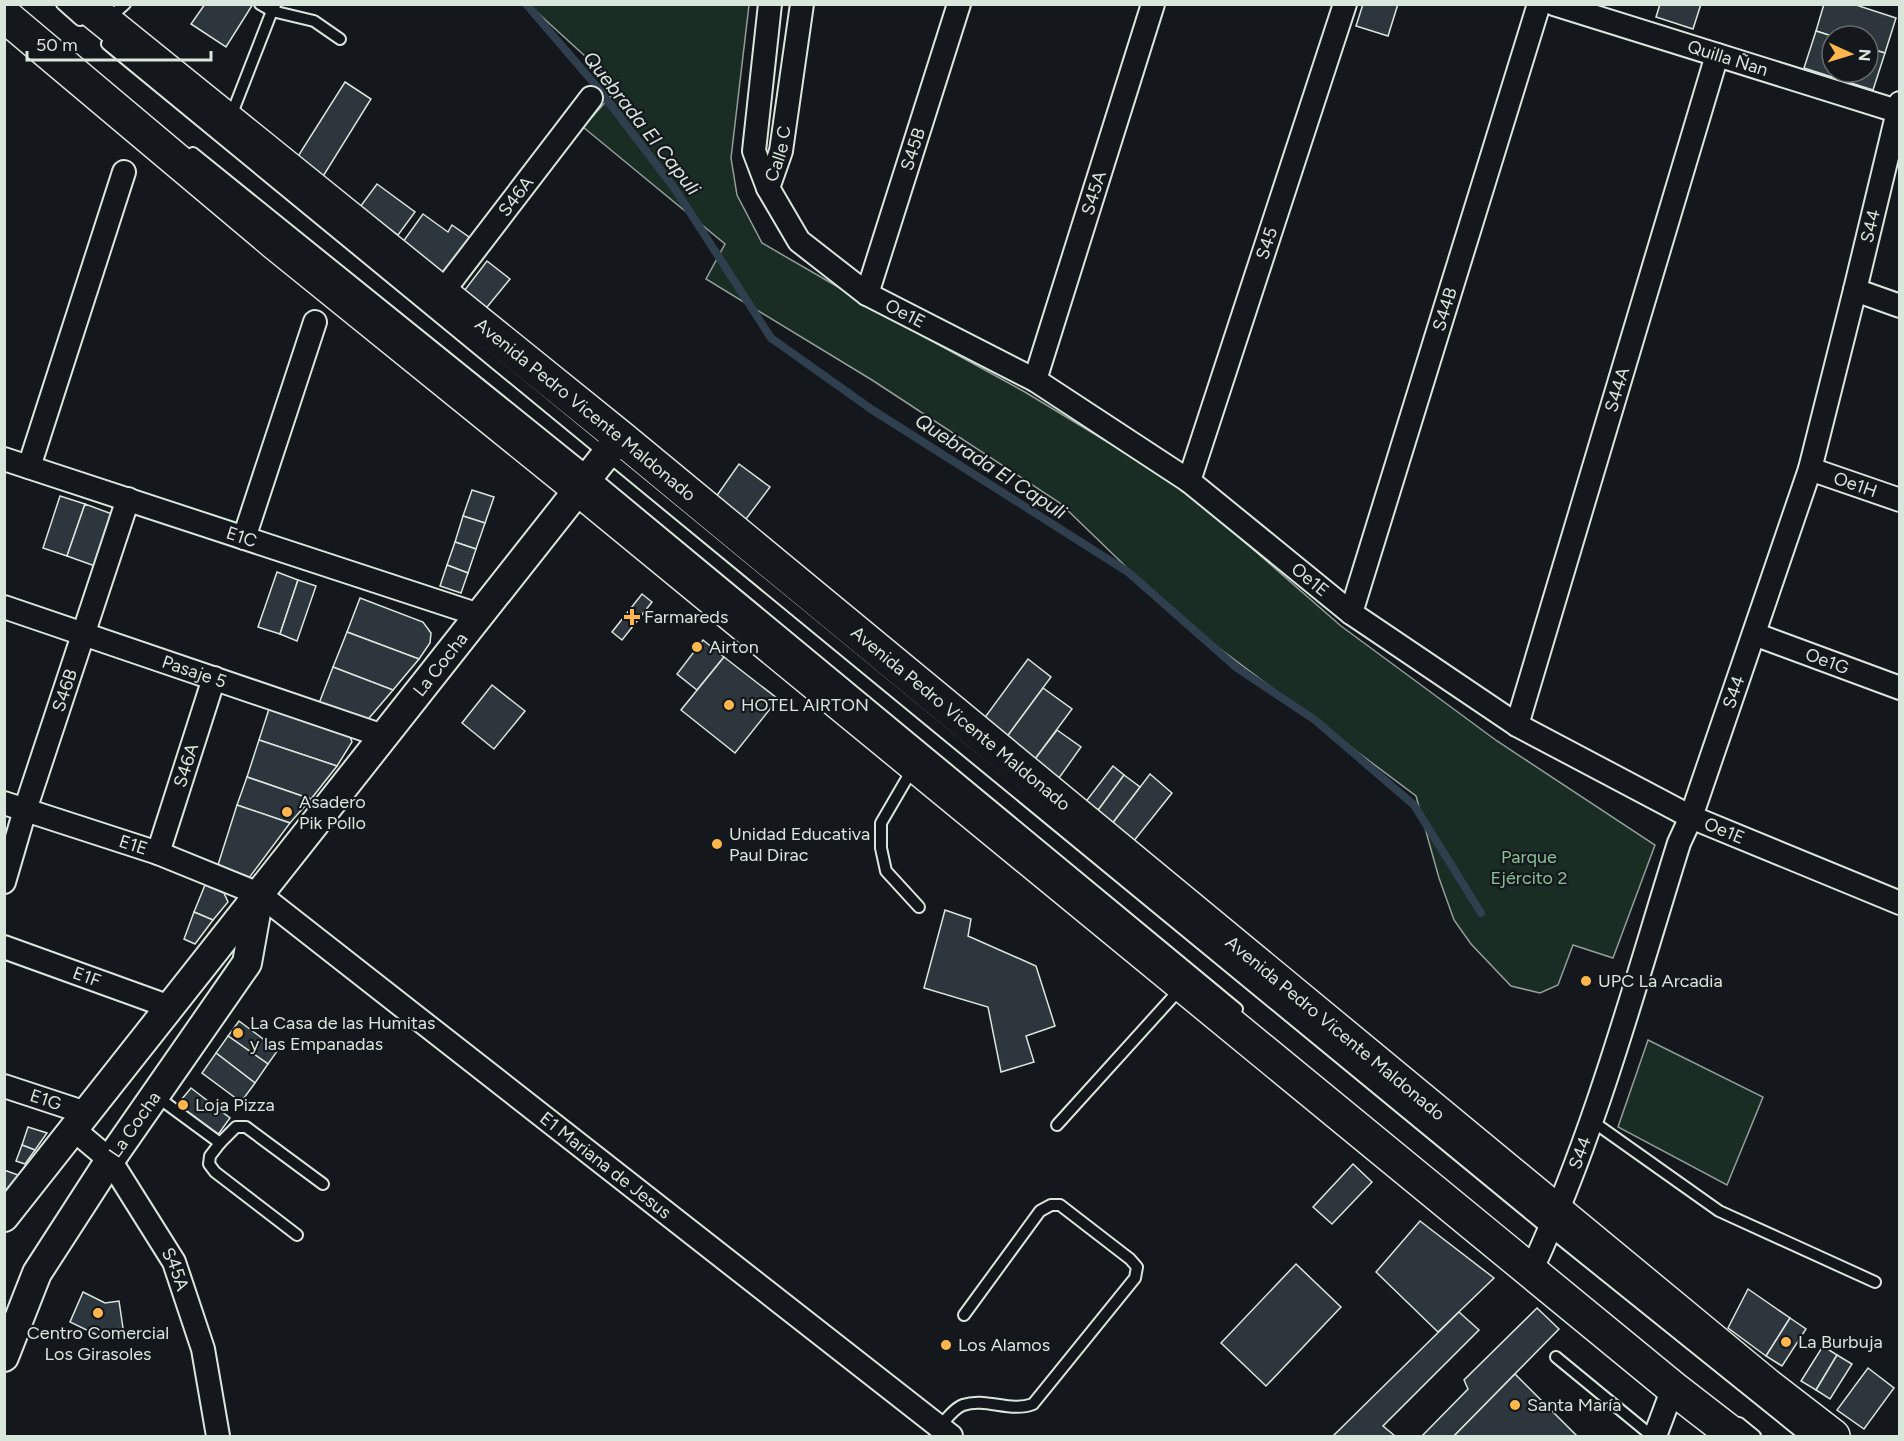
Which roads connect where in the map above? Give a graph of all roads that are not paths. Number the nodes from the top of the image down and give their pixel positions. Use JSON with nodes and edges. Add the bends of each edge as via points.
{"nodes":[{"id":1,"x":62,"y":4,"type":"edge"},
{"id":2,"x":260,"y":4,"type":"edge"},
{"id":3,"x":770,"y":4,"type":"edge"},
{"id":4,"x":802,"y":4,"type":"edge"},
{"id":5,"x":959,"y":4,"type":"edge"},
{"id":6,"x":1153,"y":4,"type":"edge"},
{"id":7,"x":1345,"y":4,"type":"edge"},
{"id":8,"x":1539,"y":4,"type":"edge"},
{"id":9,"x":1554,"y":4,"type":"edge"},
{"id":10,"x":273,"y":8,"type":"edge"},
{"id":11,"x":100,"y":19,"type":"edge"},
{"id":12,"x":6,"y":21,"type":"edge"},
{"id":13,"x":340,"y":39,"type":"dead end"},
{"id":14,"x":1717,"y":55,"type":"junction"},
{"id":15,"x":591,"y":98,"type":"dead end"},
{"id":16,"x":1899,"y":109,"type":"edge"},
{"id":17,"x":229,"y":122,"type":"junction"},
{"id":18,"x":188,"y":149,"type":"dead end"},
{"id":19,"x":124,"y":172,"type":"dead end"},
{"id":20,"x":768,"y":188,"type":"junction"},
{"id":21,"x":1855,"y":291,"type":"junction"},
{"id":22,"x":441,"y":294,"type":"junction"},
{"id":23,"x":867,"y":294,"type":"junction"},
{"id":24,"x":1899,"y":306,"type":"edge"},
{"id":25,"x":315,"y":322,"type":"dead end"},
{"id":26,"x":1035,"y":380,"type":"junction"},
{"id":27,"x":4,"y":459,"type":"edge"},
{"id":28,"x":600,"y":464,"type":"junction"},
{"id":29,"x":29,"y":467,"type":"junction"},
{"id":30,"x":1810,"y":469,"type":"junction"},
{"id":31,"x":1189,"y":481,"type":"junction"},
{"id":32,"x":128,"y":499,"type":"junction"},
{"id":33,"x":1899,"y":500,"type":"edge"},
{"id":34,"x":244,"y":538,"type":"junction"},
{"id":35,"x":4,"y":607,"type":"edge"},
{"id":36,"x":1351,"y":613,"type":"junction"},
{"id":37,"x":479,"y":615,"type":"junction"},
{"id":38,"x":85,"y":634,"type":"junction"},
{"id":39,"x":1754,"y":634,"type":"junction"},
{"id":40,"x":214,"y":678,"type":"junction"},
{"id":41,"x":1899,"y":688,"type":"edge"},
{"id":42,"x":1517,"y":725,"type":"junction"},
{"id":43,"x":383,"y":736,"type":"junction"},
{"id":44,"x":915,"y":765,"type":"junction"},
{"id":45,"x":15,"y":807,"type":"edge"},
{"id":46,"x":1691,"y":816,"type":"junction"},
{"id":47,"x":158,"y":853,"type":"junction"},
{"id":48,"x":4,"y":882,"type":"edge"},
{"id":49,"x":259,"y":894,"type":"junction"},
{"id":50,"x":1899,"y":903,"type":"edge"},
{"id":51,"x":919,"y":907,"type":"dead end"},
{"id":52,"x":4,"y":947,"type":"edge"},
{"id":53,"x":1183,"y":986,"type":"junction"},
{"id":54,"x":170,"y":1007,"type":"junction"},
{"id":55,"x":1244,"y":1014,"type":"dead end"},
{"id":56,"x":4,"y":1086,"type":"edge"},
{"id":57,"x":155,"y":1096,"type":"junction"},
{"id":58,"x":80,"y":1121,"type":"junction"},
{"id":59,"x":1592,"y":1121,"type":"junction"},
{"id":60,"x":1057,"y":1125,"type":"dead end"},
{"id":61,"x":220,"y":1143,"type":"junction"},
{"id":62,"x":110,"y":1160,"type":"junction"},
{"id":63,"x":323,"y":1184,"type":"dead end"},
{"id":64,"x":4,"y":1217,"type":"edge"},
{"id":65,"x":1553,"y":1220,"type":"junction"},
{"id":66,"x":297,"y":1235,"type":"dead end"},
{"id":67,"x":1536,"y":1260,"type":"junction"},
{"id":68,"x":1875,"y":1282,"type":"dead end"},
{"id":69,"x":964,"y":1315,"type":"dead end"},
{"id":70,"x":4,"y":1357,"type":"edge"},
{"id":71,"x":1556,"y":1357,"type":"dead end"},
{"id":72,"x":1673,"y":1388,"type":"junction"},
{"id":73,"x":1732,"y":1425,"type":"edge"},
{"id":74,"x":945,"y":1432,"type":"edge"},
{"id":75,"x":218,"y":1437,"type":"edge"},
{"id":76,"x":1653,"y":1437,"type":"edge"},
{"id":77,"x":1755,"y":1437,"type":"edge"},
{"id":78,"x":1805,"y":1437,"type":"edge"},
{"id":79,"x":1833,"y":1437,"type":"edge"}],
"edges":[{"from":1,"to":11,"type":"lane"},
{"from":2,"to":10,"type":"lane"},
{"from":3,"to":20,"type":"street","name":"Calle C","via":[[754,151]]},
{"from":4,"to":20,"type":"street","name":"Calle C","via":[[781,151]]},
{"from":5,"to":23,"type":"street","name":"S45B"},
{"from":6,"to":26,"type":"street","name":"S45A"},
{"from":7,"to":31,"type":"street","name":"S45"},
{"from":8,"to":36,"type":"street","name":"S44B"},
{"from":9,"to":14,"type":"street","name":"Quilla Ñan"},
{"from":10,"to":13,"type":"lane","via":[[314,21]]},
{"from":10,"to":17,"type":"lane"},
{"from":11,"to":17,"type":"main road","name":"Avenida Pedro Vicente Maldonado"},
{"from":11,"to":28,"type":"lane"},
{"from":12,"to":28,"type":"main road","name":"Avenida Pedro Vicente Maldonado","via":[[275,243]]},
{"from":14,"to":16,"type":"street","name":"Quilla Ñan"},
{"from":14,"to":42,"type":"street","name":"S44A"},
{"from":15,"to":22,"type":"street","name":"S46A"},
{"from":16,"to":21,"type":"street","name":"S44"},
{"from":17,"to":22,"type":"main road","name":"Avenida Pedro Vicente Maldonado"},
{"from":18,"to":28,"type":"lane"},
{"from":19,"to":29,"type":"street"},
{"from":20,"to":23,"type":"street","name":"Oe1E","via":[[799,241]]},
{"from":21,"to":24,"type":"street"},
{"from":21,"to":30,"type":"street","name":"S44"},
{"from":22,"to":28,"type":"main road","name":"Avenida Pedro Vicente Maldonado"},
{"from":23,"to":26,"type":"street","name":"Oe1E"},
{"from":25,"to":34,"type":"street"},
{"from":26,"to":31,"type":"street","name":"Oe1E"},
{"from":27,"to":29,"type":"street","name":"E1C"},
{"from":28,"to":37,"type":"street","name":"La Cocha"},
{"from":28,"to":44,"type":"main road","name":"Avenida Pedro Vicente Maldonado"},
{"from":28,"to":55,"type":"lane"},
{"from":28,"to":65,"type":"main road","name":"Avenida Pedro Vicente Maldonado"},
{"from":29,"to":32,"type":"street","name":"E1C"},
{"from":30,"to":33,"type":"street","name":"Oe1H"},
{"from":30,"to":39,"type":"street","name":"S44"},
{"from":31,"to":36,"type":"street","name":"Oe1E"},
{"from":32,"to":34,"type":"street","name":"E1C"},
{"from":32,"to":38,"type":"street","name":"S46B"},
{"from":34,"to":37,"type":"street","name":"E1C"},
{"from":35,"to":38,"type":"street","name":"Pasaje 5"},
{"from":36,"to":42,"type":"street","name":"Oe1E"},
{"from":37,"to":43,"type":"street","name":"La Cocha"},
{"from":38,"to":40,"type":"street","name":"Pasaje 5"},
{"from":38,"to":45,"type":"street","name":"S46B"},
{"from":39,"to":41,"type":"street","name":"Oe1G"},
{"from":39,"to":46,"type":"street","name":"S44"},
{"from":40,"to":43,"type":"street","name":"Pasaje 5"},
{"from":40,"to":47,"type":"street","name":"S46A"},
{"from":42,"to":46,"type":"street","name":"Oe1E"},
{"from":43,"to":49,"type":"street","name":"La Cocha"},
{"from":44,"to":51,"type":"lane","via":[[882,823],[881,848],[886,871]]},
{"from":44,"to":53,"type":"main road","name":"Avenida Pedro Vicente Maldonado"},
{"from":45,"to":47,"type":"street","name":"E1E"},
{"from":45,"to":48,"type":"street","name":"S46B"},
{"from":46,"to":50,"type":"street","name":"Oe1E"},
{"from":46,"to":59,"type":"street","name":"S44","via":[[1679,843]]},
{"from":47,"to":49,"type":"street","name":"E1E"},
{"from":49,"to":54,"type":"street","name":"La Cocha"},
{"from":49,"to":57,"type":"street","name":"La Cocha","via":[[248,963]]},
{"from":49,"to":74,"type":"street","name":"E1 Mariana de Jesus"},
{"from":52,"to":54,"type":"street","name":"E1F"},
{"from":53,"to":60,"type":"lane"},
{"from":53,"to":67,"type":"main road","name":"Avenida Pedro Vicente Maldonado"},
{"from":54,"to":58,"type":"street","name":"La Cocha"},
{"from":56,"to":58,"type":"street","name":"E1G"},
{"from":57,"to":61,"type":"lane"},
{"from":57,"to":62,"type":"street","name":"La Cocha"},
{"from":58,"to":62,"type":"street","name":"S45A"},
{"from":58,"to":64,"type":"street","name":"La Cocha"},
{"from":59,"to":65,"type":"street","name":"S44"},
{"from":59,"to":68,"type":"lane","via":[[1719,1211]]},
{"from":61,"to":63,"type":"lane","via":[[236,1127],[246,1127]]},
{"from":61,"to":66,"type":"lane","via":[[210,1156],[209,1164],[215,1172]]},
{"from":62,"to":70,"type":"street","name":"La Cocha","via":[[37,1273]]},
{"from":62,"to":75,"type":"street","name":"S45A","via":[[174,1262],[203,1349]]},
{"from":65,"to":67,"type":"street","name":"S44"},
{"from":65,"to":78,"type":"lane"},
{"from":65,"to":79,"type":"main road","name":"Avenida Pedro Vicente Maldonado"},
{"from":67,"to":72,"type":"main road","name":"Avenida Pedro Vicente Maldonado"},
{"from":69,"to":74,"type":"lane","via":[[1040,1211],[1050,1205],[1060,1205],[1137,1267],[1135,1278],[1033,1404],[1022,1408],[961,1405]]},
{"from":71,"to":76,"type":"lane"},
{"from":72,"to":73,"type":"main road","name":"Avenida Pedro Vicente Maldonado"},
{"from":72,"to":76,"type":"street"},
{"from":73,"to":77,"type":"lane"}]}
